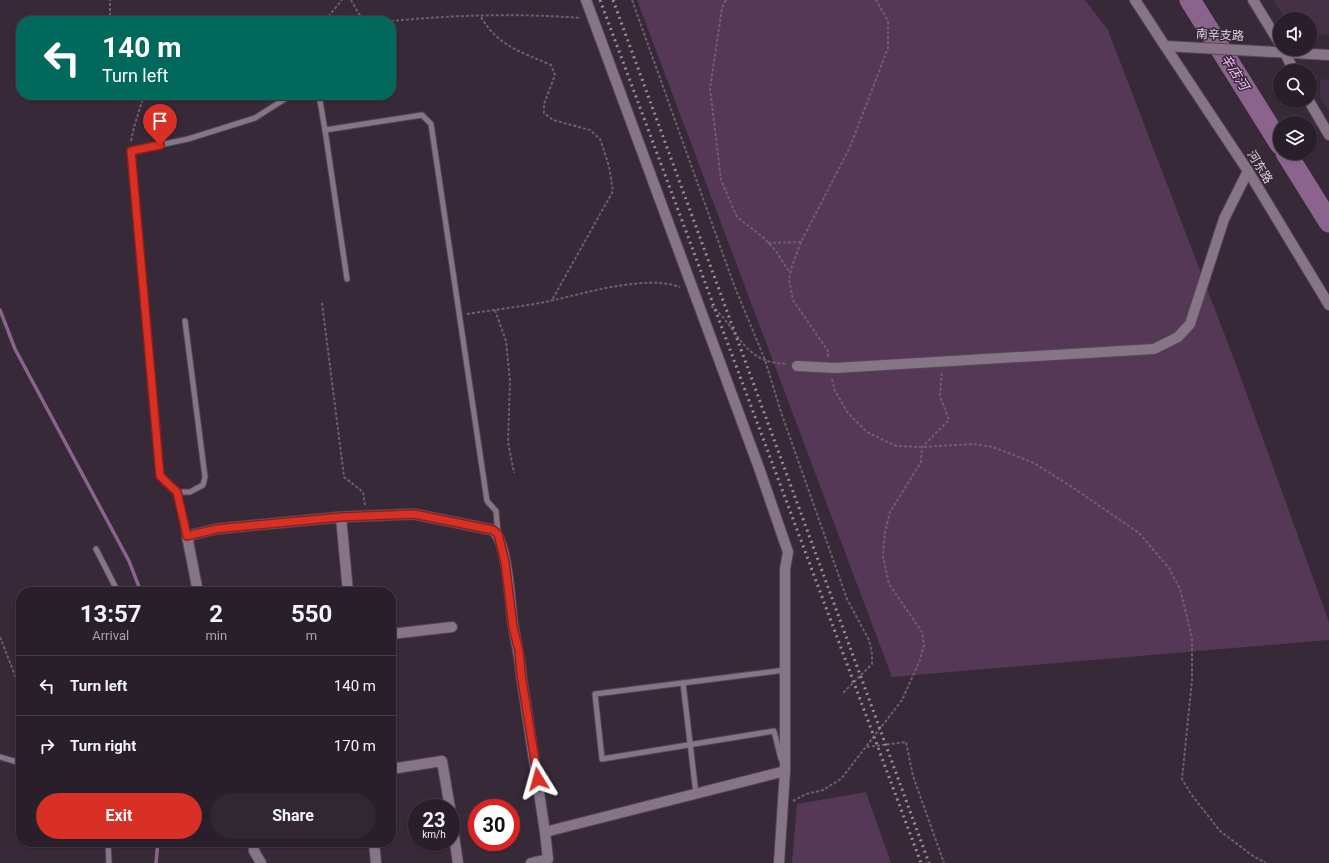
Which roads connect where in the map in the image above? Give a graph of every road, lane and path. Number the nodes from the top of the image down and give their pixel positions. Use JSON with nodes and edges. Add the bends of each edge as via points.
{"nodes":[{"id":1,"x":110,"y":0,"type":"edge"},
{"id":2,"x":342,"y":0,"type":"edge"},
{"id":3,"x":351,"y":0,"type":"edge"},
{"id":4,"x":586,"y":0,"type":"edge"},
{"id":5,"x":632,"y":0,"type":"edge"},
{"id":6,"x":726,"y":0,"type":"edge"},
{"id":7,"x":876,"y":0,"type":"edge"},
{"id":8,"x":1135,"y":0,"type":"edge"},
{"id":9,"x":1253,"y":0,"type":"edge"},
{"id":10,"x":110,"y":16,"type":"edge"},
{"id":11,"x":329,"y":16,"type":"edge"},
{"id":12,"x":361,"y":16,"type":"edge"},
{"id":13,"x":481,"y":16,"type":"junction"},
{"id":14,"x":593,"y":19,"type":"junction"},
{"id":15,"x":396,"y":21,"type":"edge"},
{"id":16,"x":1273,"y":32,"type":"edge"},
{"id":17,"x":1165,"y":46,"type":"junction"},
{"id":18,"x":1273,"y":49,"type":"edge"},
{"id":19,"x":1317,"y":53,"type":"edge"},
{"id":20,"x":1329,"y":55,"type":"edge"},
{"id":21,"x":142,"y":100,"type":"edge"},
{"id":22,"x":283,"y":100,"type":"edge"},
{"id":23,"x":320,"y":100,"type":"edge"},
{"id":24,"x":1312,"y":108,"type":"edge"},
{"id":25,"x":325,"y":130,"type":"junction"},
{"id":26,"x":1329,"y":135,"type":"edge"},
{"id":27,"x":131,"y":140,"type":"dead end"},
{"id":28,"x":1248,"y":171,"type":"junction"},
{"id":29,"x":801,"y":242,"type":"junction"},
{"id":30,"x":768,"y":243,"type":"junction"},
{"id":31,"x":790,"y":274,"type":"junction"},
{"id":32,"x":347,"y":279,"type":"dead end"},
{"id":33,"x":693,"y":294,"type":"junction"},
{"id":34,"x":552,"y":300,"type":"junction"},
{"id":35,"x":322,"y":303,"type":"dead end"},
{"id":36,"x":710,"y":305,"type":"dead end"},
{"id":37,"x":1329,"y":305,"type":"edge"},
{"id":38,"x":495,"y":310,"type":"junction"},
{"id":39,"x":459,"y":315,"type":"junction"},
{"id":40,"x":185,"y":322,"type":"dead end"},
{"id":41,"x":765,"y":360,"type":"junction"},
{"id":42,"x":943,"y":362,"type":"junction"},
{"id":43,"x":797,"y":366,"type":"joint"},
{"id":44,"x":829,"y":368,"type":"junction"},
{"id":45,"x":922,"y":447,"type":"junction"},
{"id":46,"x":514,"y":473,"type":"dead end"},
{"id":47,"x":177,"y":492,"type":"junction"},
{"id":48,"x":341,"y":517,"type":"junction"},
{"id":49,"x":361,"y":517,"type":"junction"},
{"id":50,"x":498,"y":534,"type":"junction"},
{"id":51,"x":187,"y":536,"type":"junction"},
{"id":52,"x":96,"y":549,"type":"dead end"},
{"id":53,"x":115,"y":587,"type":"edge"},
{"id":54,"x":197,"y":587,"type":"edge"},
{"id":55,"x":348,"y":587,"type":"edge"},
{"id":56,"x":452,"y":627,"type":"dead end"},
{"id":57,"x":396,"y":633,"type":"edge"},
{"id":58,"x":0,"y":637,"type":"edge"},
{"id":59,"x":785,"y":670,"type":"junction"},
{"id":60,"x":16,"y":678,"type":"edge"},
{"id":61,"x":683,"y":683,"type":"junction"},
{"id":62,"x":842,"y":694,"type":"dead end"},
{"id":63,"x":690,"y":745,"type":"junction"},
{"id":64,"x":866,"y":747,"type":"junction"},
{"id":65,"x":0,"y":757,"type":"edge"},
{"id":66,"x":16,"y":762,"type":"edge"},
{"id":67,"x":396,"y":767,"type":"edge"},
{"id":68,"x":785,"y":771,"type":"junction"},
{"id":69,"x":696,"y":794,"type":"junction"},
{"id":70,"x":448,"y":799,"type":"edge"},
{"id":71,"x":782,"y":813,"type":"junction"},
{"id":72,"x":545,"y":832,"type":"junction"},
{"id":73,"x":108,"y":847,"type":"edge"},
{"id":74,"x":254,"y":847,"type":"edge"},
{"id":75,"x":374,"y":847,"type":"edge"},
{"id":76,"x":456,"y":851,"type":"edge"},
{"id":77,"x":109,"y":863,"type":"edge"},
{"id":78,"x":261,"y":863,"type":"edge"},
{"id":79,"x":376,"y":863,"type":"edge"},
{"id":80,"x":458,"y":863,"type":"edge"},
{"id":81,"x":531,"y":863,"type":"edge"},
{"id":82,"x":779,"y":863,"type":"edge"},
{"id":83,"x":944,"y":863,"type":"edge"},
{"id":84,"x":1266,"y":863,"type":"edge"}],
"edges":[{"from":1,"to":10,"type":"path"},
{"from":2,"to":11,"type":"path"},
{"from":3,"to":12,"type":"path"},
{"from":4,"to":14,"type":"street"},
{"from":5,"to":41,"type":"path","via":[[734,285]]},
{"from":6,"to":30,"type":"path","via":[[722,8],[710,88],[721,180],[737,217]]},
{"from":7,"to":29,"type":"path","via":[[888,21],[888,48],[850,147]]},
{"from":8,"to":17,"type":"street"},
{"from":9,"to":16,"type":"street"},
{"from":13,"to":14,"type":"path","via":[[540,15]]},
{"from":13,"to":15,"type":"path"},
{"from":13,"to":34,"type":"path","via":[[499,40],[514,50],[551,65],[555,75],[544,104],[544,113],[553,120],[590,130],[600,139],[610,166],[613,191]]},
{"from":14,"to":33,"type":"street"},
{"from":17,"to":18,"type":"street","name":"南辛支路"},
{"from":17,"to":28,"type":"street","name":"河东路"},
{"from":19,"to":20,"type":"street","name":"南辛支路"},
{"from":21,"to":27,"type":"path"},
{"from":22,"to":47,"type":"lane","via":[[255,118],[188,139],[131,151],[160,476]]},
{"from":23,"to":25,"type":"lane"},
{"from":24,"to":26,"type":"street"},
{"from":25,"to":32,"type":"lane"},
{"from":25,"to":39,"type":"lane","via":[[422,115],[431,124]]},
{"from":28,"to":37,"type":"street","name":"河东路"},
{"from":28,"to":42,"type":"street","via":[[1224,219],[1190,324],[1178,337],[1154,349]]},
{"from":29,"to":30,"type":"path"},
{"from":29,"to":31,"type":"path"},
{"from":30,"to":31,"type":"path"},
{"from":31,"to":44,"type":"path","via":[[793,300],[828,351]]},
{"from":33,"to":34,"type":"path","via":[[671,283],[645,281]]},
{"from":33,"to":59,"type":"street","via":[[788,552],[785,569]]},
{"from":34,"to":38,"type":"path"},
{"from":35,"to":49,"type":"path","via":[[344,477],[363,492],[365,505]]},
{"from":36,"to":41,"type":"path","via":[[722,313],[748,350]]},
{"from":38,"to":39,"type":"path"},
{"from":38,"to":46,"type":"path","via":[[506,341],[510,381],[508,442]]},
{"from":39,"to":50,"type":"lane","via":[[487,501],[496,511]]},
{"from":40,"to":47,"type":"lane","via":[[204,477],[203,485],[190,492]]},
{"from":41,"to":43,"type":"path"},
{"from":41,"to":62,"type":"path","via":[[782,416],[847,599],[869,640],[872,664]]},
{"from":42,"to":44,"type":"street"},
{"from":42,"to":45,"type":"path","via":[[940,396],[949,420]]},
{"from":43,"to":44,"type":"street"},
{"from":44,"to":45,"type":"path","via":[[835,391],[848,413],[867,432],[896,446]]},
{"from":45,"to":64,"type":"path","via":[[921,462],[890,512],[883,556],[889,584],[920,627],[924,645],[902,700]]},
{"from":45,"to":84,"type":"path","via":[[973,444],[994,447],[1034,463],[1139,534],[1169,568],[1180,589],[1192,638],[1193,658],[1182,779],[1220,831]]},
{"from":47,"to":51,"type":"lane"},
{"from":48,"to":49,"type":"street"},
{"from":48,"to":51,"type":"street","via":[[216,529]]},
{"from":48,"to":55,"type":"street"},
{"from":49,"to":50,"type":"street","via":[[414,514],[493,530]]},
{"from":50,"to":72,"type":"street","via":[[505,562]]},
{"from":51,"to":54,"type":"street"},
{"from":52,"to":53,"type":"lane"},
{"from":56,"to":57,"type":"street"},
{"from":58,"to":60,"type":"path"},
{"from":59,"to":61,"type":"lane"},
{"from":59,"to":68,"type":"street"},
{"from":61,"to":63,"type":"lane"},
{"from":61,"to":63,"type":"lane","via":[[595,694],[602,759]]},
{"from":63,"to":68,"type":"lane","via":[[774,731]]},
{"from":63,"to":69,"type":"lane"},
{"from":64,"to":71,"type":"path","via":[[841,779],[823,790],[795,799]]},
{"from":64,"to":83,"type":"path","via":[[906,742],[913,776]]},
{"from":65,"to":66,"type":"lane"},
{"from":67,"to":70,"type":"street","via":[[442,761]]},
{"from":68,"to":69,"type":"street"},
{"from":68,"to":71,"type":"street"},
{"from":69,"to":72,"type":"street"},
{"from":71,"to":82,"type":"street"},
{"from":72,"to":81,"type":"street","via":[[548,859]]},
{"from":73,"to":77,"type":"lane"},
{"from":74,"to":78,"type":"street"},
{"from":75,"to":79,"type":"street"},
{"from":76,"to":80,"type":"street"}]}
